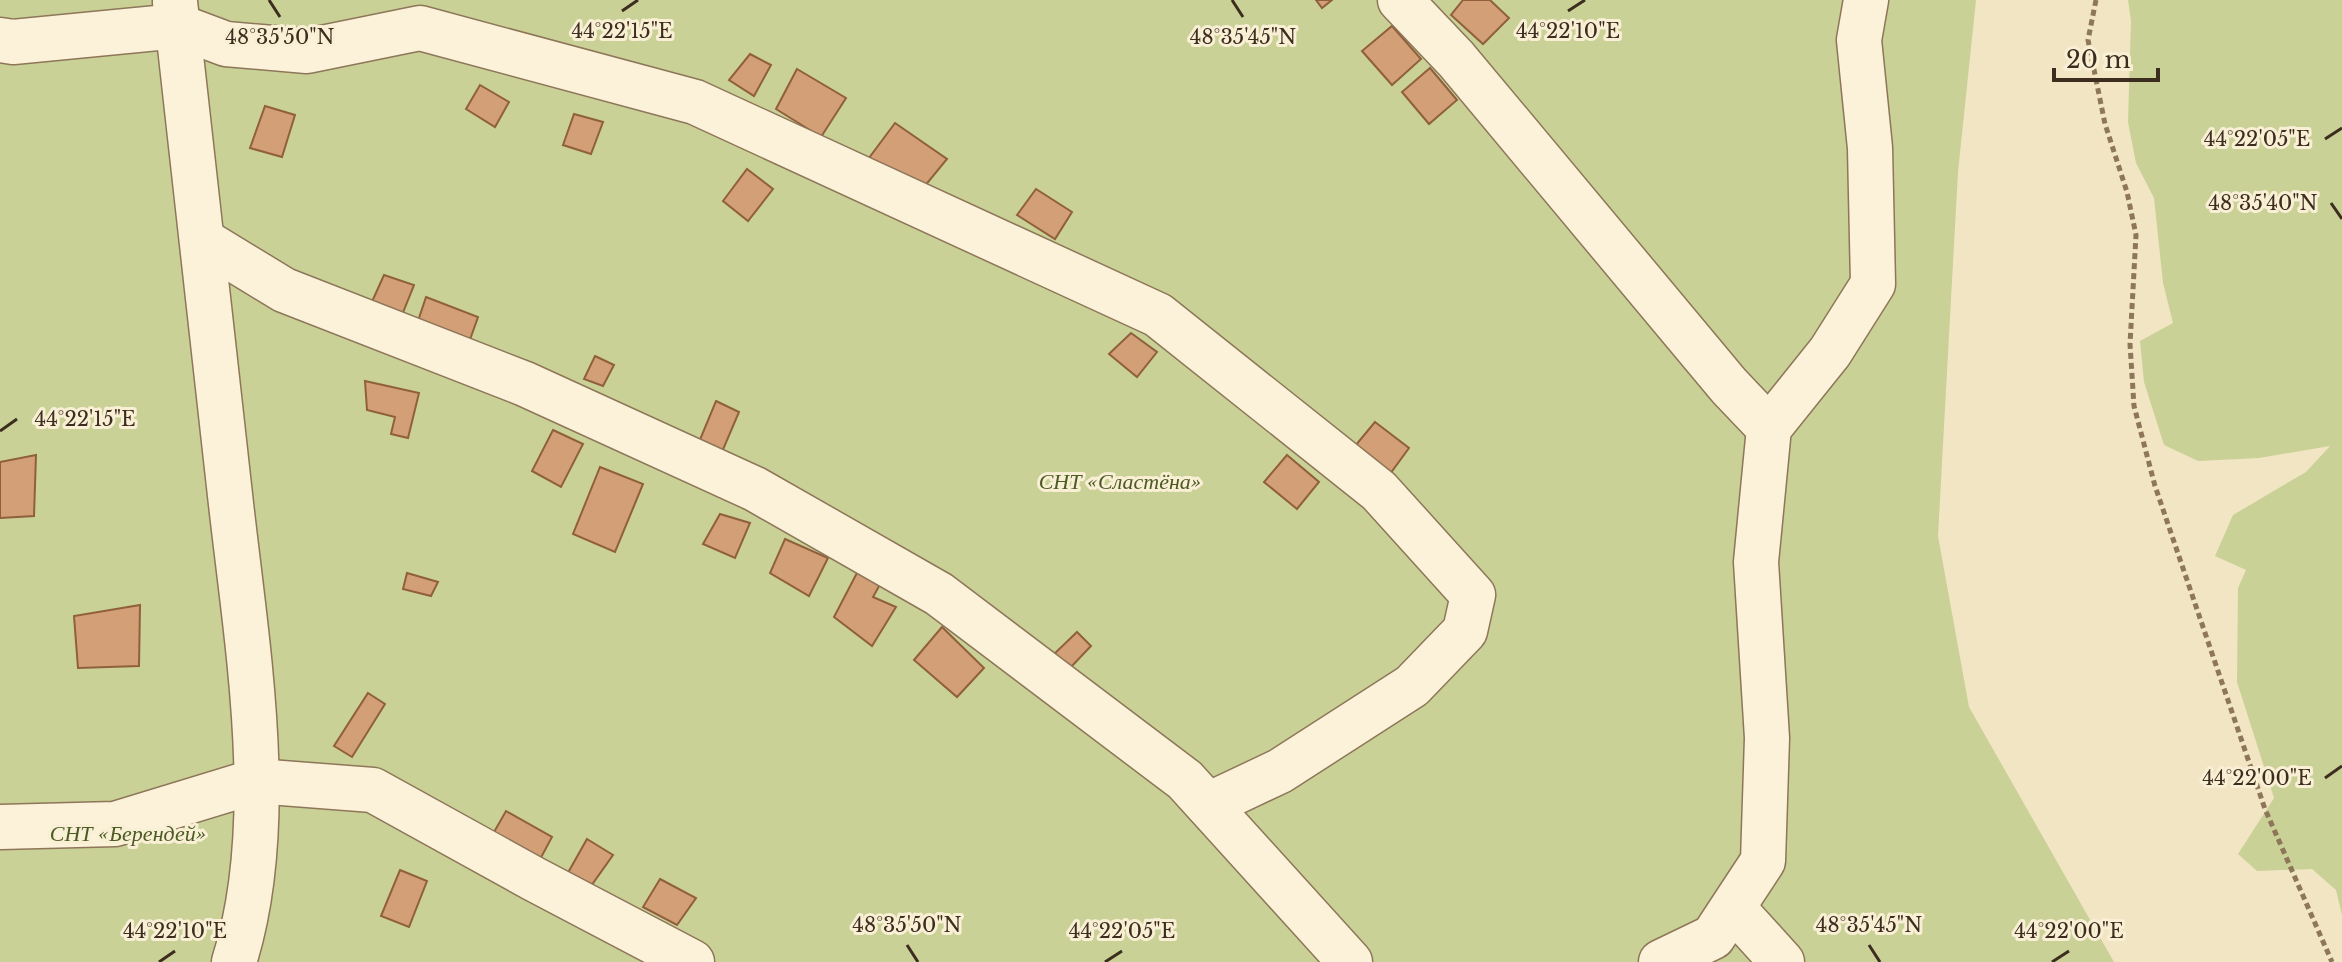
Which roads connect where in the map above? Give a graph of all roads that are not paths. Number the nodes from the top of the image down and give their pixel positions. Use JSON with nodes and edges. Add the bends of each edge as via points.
{"nodes":[{"id":1,"x":1400,"y":0,"type":"edge"},
{"id":2,"x":1866,"y":0,"type":"edge"},
{"id":3,"x":176,"y":13,"type":"edge"},
{"id":4,"x":0,"y":40,"type":"edge"},
{"id":5,"x":202,"y":240,"type":"junction"},
{"id":6,"x":1769,"y":428,"type":"junction"},
{"id":7,"x":256,"y":781,"type":"junction"},
{"id":8,"x":1208,"y":805,"type":"junction"},
{"id":9,"x":0,"y":827,"type":"edge"},
{"id":10,"x":1733,"y":908,"type":"junction"},
{"id":11,"x":234,"y":962,"type":"edge"},
{"id":12,"x":692,"y":962,"type":"edge"},
{"id":13,"x":1350,"y":962,"type":"edge"},
{"id":14,"x":1661,"y":962,"type":"edge"},
{"id":15,"x":1782,"y":962,"type":"edge"}],
"edges":[{"from":1,"to":6,"type":"street"},
{"from":2,"to":6,"type":"street","via":[[1859,40],[1870,148],[1873,284],[1830,352]]},
{"from":3,"to":4,"type":"street"},
{"from":3,"to":5,"type":"street"},
{"from":3,"to":8,"type":"street","via":[[226,44],[307,51],[420,28],[695,102],[1158,315],[1379,491],[1473,595],[1465,631],[1412,686],[1280,771]]},
{"from":5,"to":7,"type":"street"},
{"from":5,"to":8,"type":"street","via":[[284,290],[525,384],[755,489],[939,594],[1185,780]]},
{"from":6,"to":10,"type":"street","via":[[1756,562],[1767,738],[1763,861]]},
{"from":7,"to":9,"type":"street","via":[[115,824]]},
{"from":7,"to":11,"type":"street","via":[[258,812],[245,925]]},
{"from":7,"to":12,"type":"street","via":[[373,790]]},
{"from":8,"to":13,"type":"street"},
{"from":10,"to":14,"type":"street","via":[[1713,937]]},
{"from":10,"to":15,"type":"street"}]}
